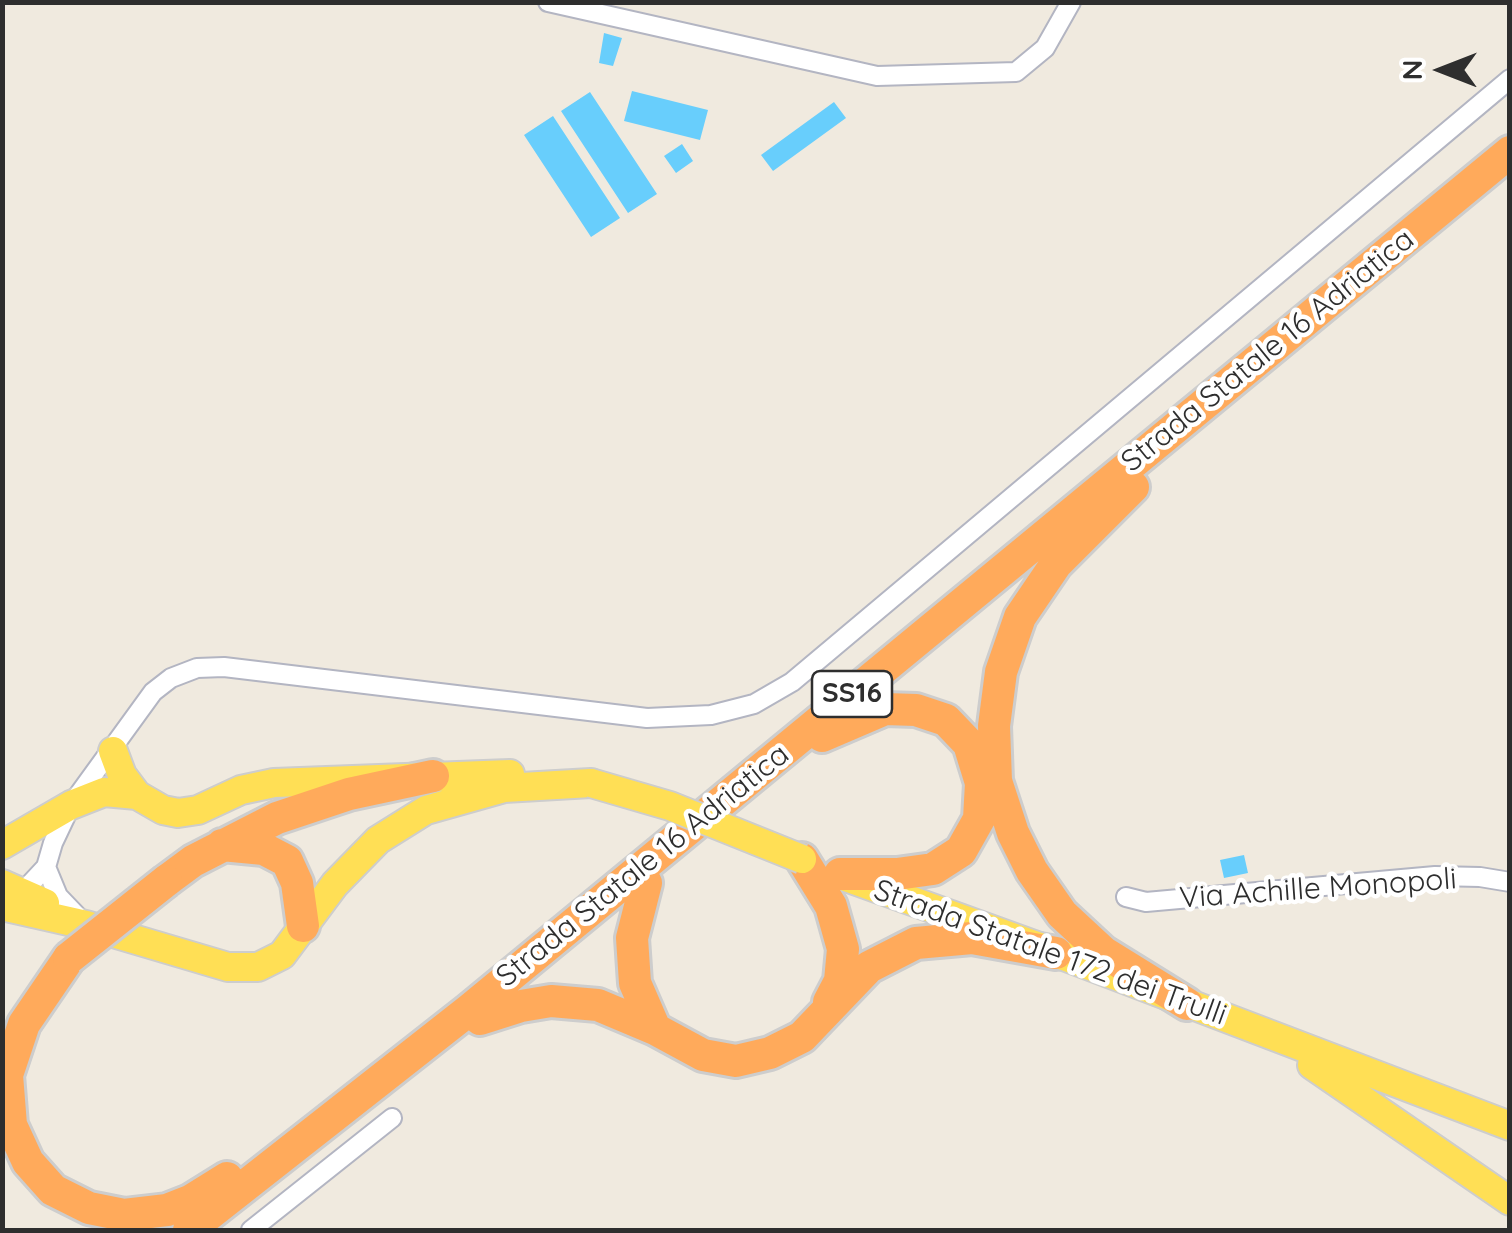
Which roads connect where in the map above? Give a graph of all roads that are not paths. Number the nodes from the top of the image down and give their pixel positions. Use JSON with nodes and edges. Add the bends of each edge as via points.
{"nodes":[{"id":1,"x":548,"y":2,"type":"edge"},
{"id":2,"x":1070,"y":2,"type":"edge"},
{"id":3,"x":1510,"y":79,"type":"edge"},
{"id":4,"x":1510,"y":152,"type":"edge"},
{"id":5,"x":1510,"y":176,"type":"edge"},
{"id":6,"x":1144,"y":476,"type":"junction"},
{"id":7,"x":822,"y":736,"type":"junction"},
{"id":8,"x":113,"y":751,"type":"junction"},
{"id":9,"x":432,"y":776,"type":"junction"},
{"id":10,"x":591,"y":783,"type":"junction"},
{"id":11,"x":137,"y":796,"type":"junction"},
{"id":12,"x":70,"y":805,"type":"junction"},
{"id":13,"x":2,"y":845,"type":"edge"},
{"id":14,"x":222,"y":845,"type":"junction"},
{"id":15,"x":802,"y":859,"type":"junction"},
{"id":16,"x":46,"y":867,"type":"junction"},
{"id":17,"x":840,"y":874,"type":"junction"},
{"id":18,"x":1510,"y":882,"type":"edge"},
{"id":19,"x":646,"y":883,"type":"junction"},
{"id":20,"x":9,"y":897,"type":"edge"},
{"id":21,"x":1126,"y":897,"type":"dead end"},
{"id":22,"x":86,"y":925,"type":"junction"},
{"id":23,"x":304,"y":926,"type":"junction"},
{"id":24,"x":1056,"y":953,"type":"junction"},
{"id":25,"x":69,"y":958,"type":"junction"},
{"id":26,"x":503,"y":982,"type":"junction"},
{"id":27,"x":1188,"y":1004,"type":"junction"},
{"id":28,"x":822,"y":1015,"type":"junction"},
{"id":29,"x":2,"y":1016,"type":"edge"},
{"id":30,"x":480,"y":1019,"type":"junction"},
{"id":31,"x":655,"y":1029,"type":"junction"},
{"id":32,"x":1260,"y":1032,"type":"junction"},
{"id":33,"x":1375,"y":1075,"type":"junction"},
{"id":34,"x":1510,"y":1110,"type":"edge"},
{"id":35,"x":392,"y":1118,"type":"dead end"},
{"id":36,"x":1510,"y":1126,"type":"edge"},
{"id":37,"x":1510,"y":1201,"type":"edge"},
{"id":38,"x":189,"y":1230,"type":"edge"},
{"id":39,"x":212,"y":1230,"type":"edge"},
{"id":40,"x":251,"y":1230,"type":"edge"}],
"edges":[{"from":1,"to":2,"type":"street","via":[[878,76],[1016,72],[1046,48]]},
{"from":3,"to":8,"type":"street","via":[[792,682],[754,704],[711,715],[647,718],[197,668],[154,692]]},
{"from":4,"to":26,"type":"highway","name":"Strada Statale 16 Adriatica","number":"SS16"},
{"from":5,"to":6,"type":"highway","name":"Strada Statale 16 Adriatica","number":"SS16"},
{"from":6,"to":7,"type":"highway","name":"Strada Statale 16 Adriatica","number":"SS16"},
{"from":6,"to":27,"type":"highway","via":[[1056,564],[1020,617],[1001,672],[996,781],[1019,846],[1062,914],[1104,952]]},
{"from":7,"to":17,"type":"highway","via":[[884,709],[916,710],[946,720],[969,744],[981,783],[979,819],[961,851],[932,870]]},
{"from":7,"to":19,"type":"highway","name":"Strada Statale 16 Adriatica","number":"SS16"},
{"from":8,"to":11,"type":"main road"},
{"from":8,"to":12,"type":"street"},
{"from":9,"to":10,"type":"main road","via":[[542,775]]},
{"from":9,"to":11,"type":"main road","via":[[274,783],[178,813]]},
{"from":9,"to":14,"type":"highway","via":[[349,794]]},
{"from":10,"to":15,"type":"main road","name":"Strada Statale 172 dei Trulli","bridge":true,"via":[[670,806]]},
{"from":10,"to":23,"type":"main road","via":[[504,788],[426,810],[378,840]]},
{"from":11,"to":12,"type":"main road","via":[[104,792]]},
{"from":12,"to":13,"type":"main road"},
{"from":12,"to":16,"type":"street"},
{"from":14,"to":23,"type":"highway","via":[[264,849],[287,860]]},
{"from":14,"to":25,"type":"highway","bridge":true},
{"from":15,"to":17,"type":"main road","name":"Strada Statale 172 dei Trulli"},
{"from":15,"to":28,"type":"highway","via":[[830,906],[843,949],[840,980]]},
{"from":16,"to":20,"type":"street"},
{"from":16,"to":22,"type":"street","via":[[58,896]]},
{"from":17,"to":24,"type":"main road","name":"Strada Statale 172 dei Trulli"},
{"from":18,"to":21,"type":"street","name":"Via Achille Monopoli","via":[[1435,876],[1146,902]]},
{"from":19,"to":30,"type":"highway","name":"Strada Statale 16 Adriatica","number":"SS16"},
{"from":19,"to":31,"type":"highway","via":[[632,938],[635,982]]},
{"from":20,"to":22,"type":"main road"},
{"from":22,"to":23,"type":"main road","via":[[228,968],[258,967],[282,956]]},
{"from":24,"to":27,"type":"main road","name":"Strada Statale 172 dei Trulli"},
{"from":24,"to":28,"type":"highway","via":[[972,938],[916,943],[869,967]]},
{"from":25,"to":26,"type":"highway","via":[[24,1024],[7,1075],[11,1125],[28,1162],[53,1190],[88,1208],[124,1215],[190,1201]]},
{"from":25,"to":29,"type":"highway"},
{"from":26,"to":38,"type":"highway","name":"Strada Statale 16 Adriatica","number":"SS16"},
{"from":27,"to":32,"type":"main road","name":"Strada Statale 172 dei Trulli"},
{"from":28,"to":31,"type":"highway","via":[[802,1037],[736,1061],[703,1055]]},
{"from":30,"to":31,"type":"highway","via":[[552,1002],[598,1005]]},
{"from":30,"to":39,"type":"highway","name":"Strada Statale 16 Adriatica","number":"SS16"},
{"from":32,"to":33,"type":"main road","name":"Strada Statale 172 dei Trulli"},
{"from":32,"to":37,"type":"main road"},
{"from":33,"to":34,"type":"main road"},
{"from":33,"to":36,"type":"main road","name":"Strada Statale 172 dei Trulli"},
{"from":35,"to":40,"type":"street"}]}
